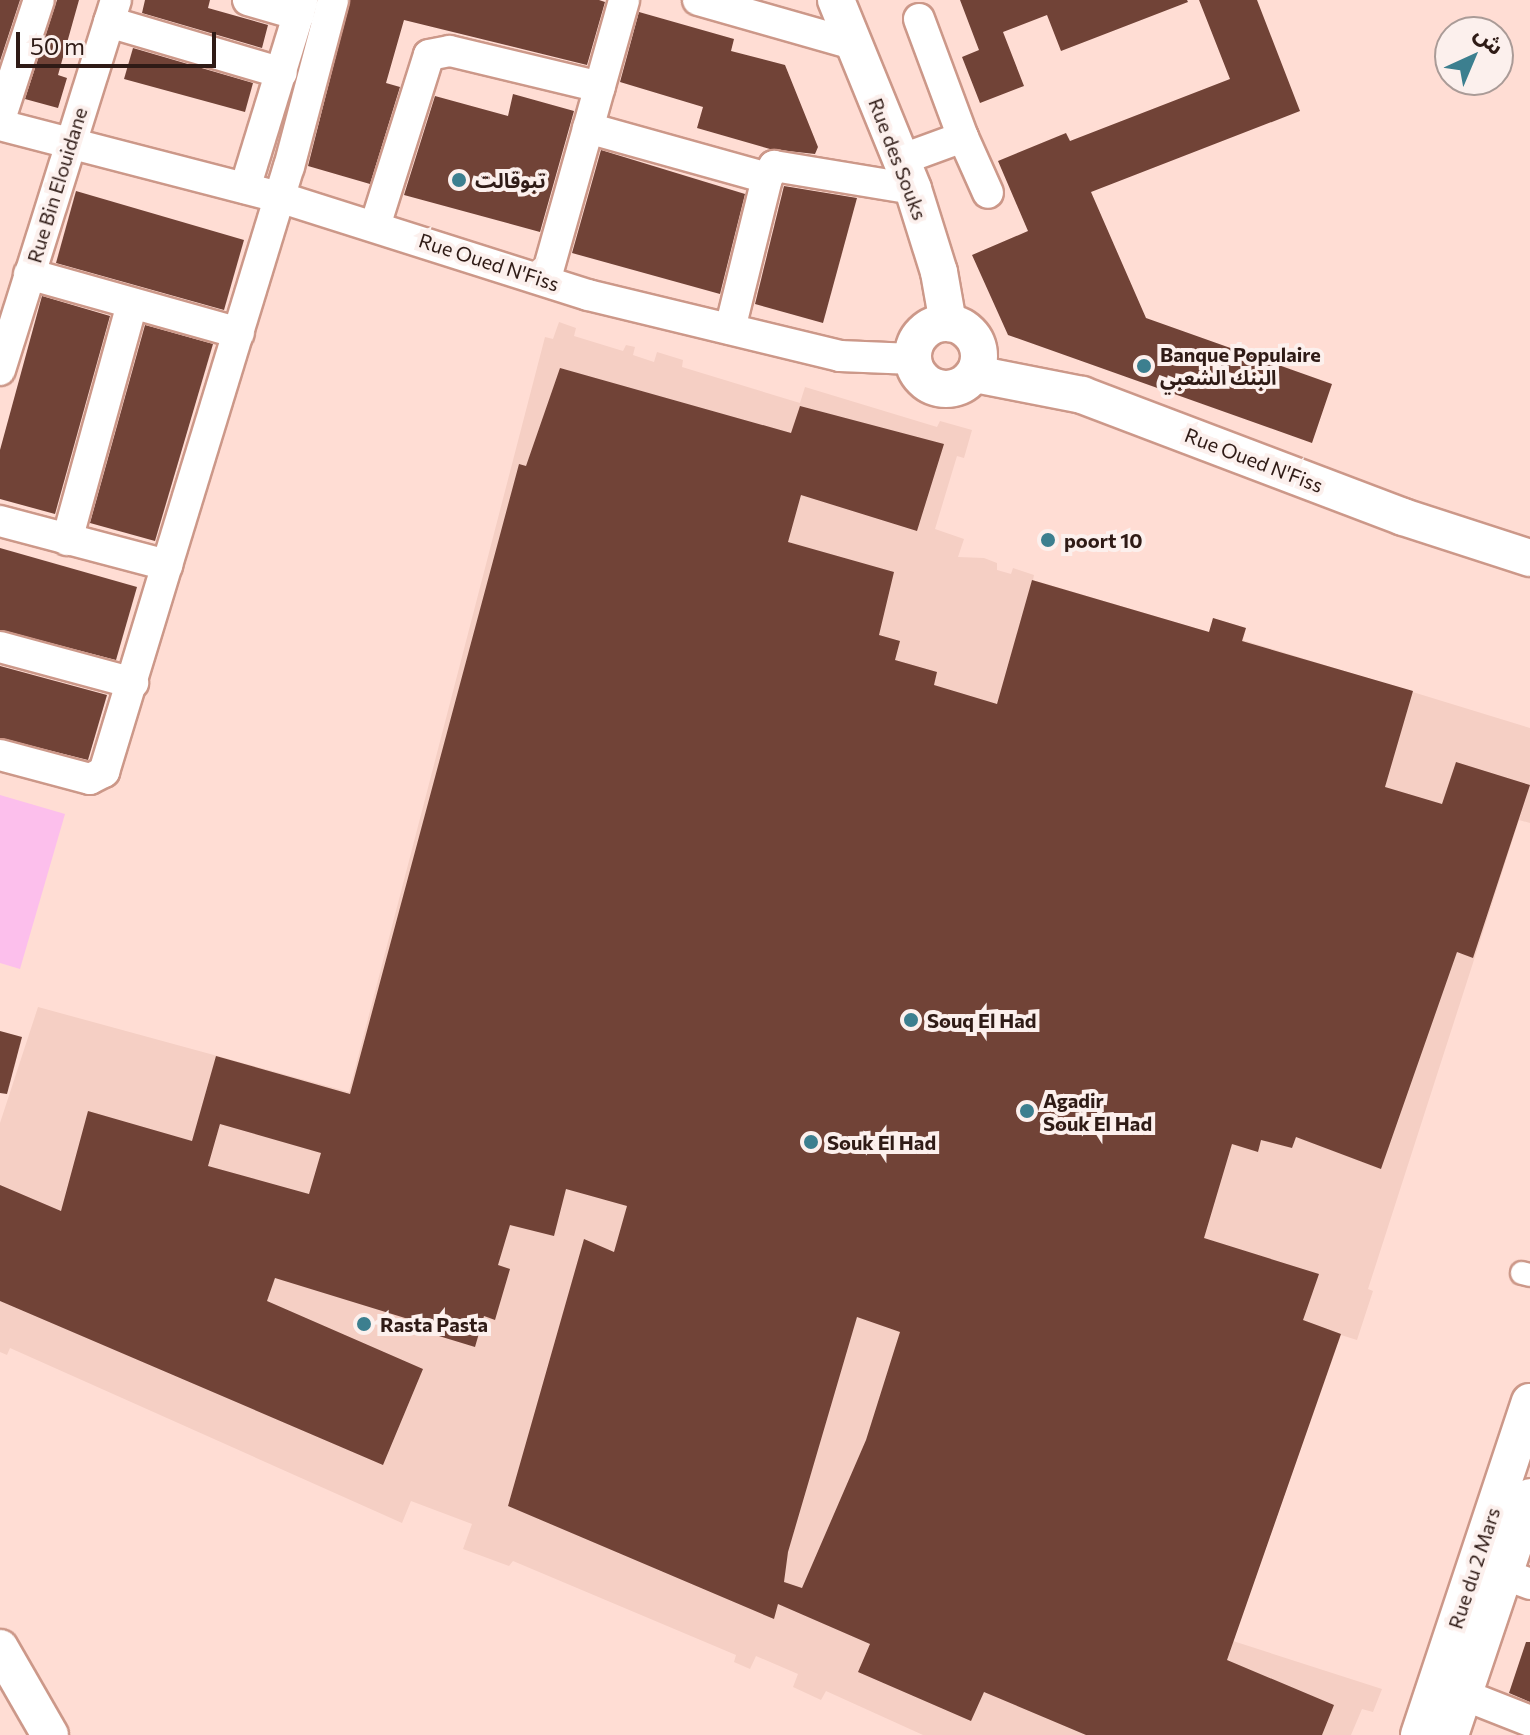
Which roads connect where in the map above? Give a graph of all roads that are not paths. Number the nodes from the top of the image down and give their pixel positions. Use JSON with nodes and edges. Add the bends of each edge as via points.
{"nodes":[{"id":1,"x":39,"y":0,"type":"edge"},
{"id":2,"x":248,"y":0,"type":"edge"},
{"id":3,"x":333,"y":0,"type":"edge"},
{"id":4,"x":624,"y":0,"type":"edge"},
{"id":5,"x":698,"y":0,"type":"edge"},
{"id":6,"x":836,"y":0,"type":"edge"},
{"id":7,"x":301,"y":7,"type":"edge"},
{"id":8,"x":112,"y":11,"type":"edge"},
{"id":9,"x":919,"y":19,"type":"dead end"},
{"id":10,"x":13,"y":38,"type":"edge"},
{"id":11,"x":852,"y":44,"type":"junction"},
{"id":12,"x":282,"y":73,"type":"junction"},
{"id":13,"x":600,"y":87,"type":"junction"},
{"id":14,"x":0,"y":122,"type":"edge"},
{"id":15,"x":588,"y":128,"type":"junction"},
{"id":16,"x":963,"y":137,"type":"junction"},
{"id":17,"x":70,"y":142,"type":"junction"},
{"id":18,"x":907,"y":175,"type":"junction"},
{"id":19,"x":767,"y":178,"type":"junction"},
{"id":20,"x":245,"y":188,"type":"junction"},
{"id":21,"x":988,"y":193,"type":"dead end"},
{"id":22,"x":279,"y":197,"type":"junction"},
{"id":23,"x":375,"y":226,"type":"junction"},
{"id":24,"x":29,"y":274,"type":"junction"},
{"id":25,"x":546,"y":278,"type":"junction"},
{"id":26,"x":132,"y":304,"type":"junction"},
{"id":27,"x":948,"y":323,"type":"junction"},
{"id":28,"x":730,"y":329,"type":"junction"},
{"id":29,"x":239,"y":333,"type":"junction"},
{"id":30,"x":2,"y":354,"type":"edge"},
{"id":31,"x":913,"y":359,"type":"junction"},
{"id":32,"x":975,"y":374,"type":"junction"},
{"id":33,"x":0,"y":521,"type":"edge"},
{"id":34,"x":67,"y":540,"type":"junction"},
{"id":35,"x":1530,"y":558,"type":"edge"},
{"id":36,"x":167,"y":565,"type":"junction"},
{"id":37,"x":0,"y":647,"type":"edge"},
{"id":38,"x":133,"y":683,"type":"junction"},
{"id":39,"x":0,"y":755,"type":"edge"},
{"id":40,"x":1530,"y":1402,"type":"edge"},
{"id":41,"x":1530,"y":1497,"type":"edge"},
{"id":42,"x":1516,"y":1579,"type":"edge"},
{"id":43,"x":0,"y":1648,"type":"edge"},
{"id":44,"x":1464,"y":1695,"type":"junction"},
{"id":45,"x":1530,"y":1721,"type":"edge"},
{"id":46,"x":50,"y":1735,"type":"edge"},
{"id":47,"x":1419,"y":1735,"type":"edge"},
{"id":48,"x":1450,"y":1735,"type":"edge"}],
"edges":[{"from":1,"to":10,"type":"street"},
{"from":2,"to":7,"type":"street"},
{"from":3,"to":22,"type":"street"},
{"from":4,"to":13,"type":"street"},
{"from":5,"to":11,"type":"street"},
{"from":6,"to":11,"type":"street","name":"Rue des Souks"},
{"from":7,"to":12,"type":"street"},
{"from":8,"to":12,"type":"street"},
{"from":8,"to":17,"type":"street","name":"Rue Bin Elouidane"},
{"from":9,"to":16,"type":"street"},
{"from":10,"to":14,"type":"street"},
{"from":11,"to":18,"type":"street","name":"Rue des Souks"},
{"from":12,"to":20,"type":"street"},
{"from":13,"to":15,"type":"street"},
{"from":13,"to":23,"type":"street","via":[[450,51],[429,55]]},
{"from":14,"to":17,"type":"street","name":"Rue Oued N'Fiss"},
{"from":15,"to":19,"type":"street"},
{"from":15,"to":25,"type":"street"},
{"from":16,"to":18,"type":"street"},
{"from":16,"to":21,"type":"street"},
{"from":17,"to":20,"type":"street","name":"Rue Oued N'Fiss"},
{"from":17,"to":24,"type":"street","name":"Rue Bin Elouidane"},
{"from":18,"to":19,"type":"street","via":[[784,165],[774,166]]},
{"from":18,"to":27,"type":"street","name":"Rue des Souks","via":[[939,272]]},
{"from":19,"to":28,"type":"street"},
{"from":20,"to":22,"type":"street","name":"Rue Oued N'Fiss"},
{"from":22,"to":23,"type":"street","name":"Rue Oued N'Fiss"},
{"from":22,"to":29,"type":"street"},
{"from":23,"to":25,"type":"street","name":"Rue Oued N'Fiss"},
{"from":24,"to":26,"type":"street"},
{"from":24,"to":30,"type":"street","name":"Rue Bin Elouidane"},
{"from":25,"to":28,"type":"street","name":"Rue Oued N'Fiss","via":[[588,295]]},
{"from":26,"to":29,"type":"street"},
{"from":26,"to":34,"type":"street"},
{"from":27,"to":31,"type":"street","via":[[922,333]]},
{"from":27,"to":32,"type":"street","via":[[973,335],[979,349]]},
{"from":28,"to":31,"type":"street","name":"Rue Oued N'Fiss","via":[[840,356]]},
{"from":29,"to":36,"type":"street"},
{"from":31,"to":32,"type":"street","via":[[925,382],[937,389],[959,388]]},
{"from":32,"to":35,"type":"street","name":"Rue Oued N'Fiss","via":[[1082,395],[1403,517]]},
{"from":33,"to":34,"type":"street"},
{"from":34,"to":36,"type":"street"},
{"from":36,"to":38,"type":"street"},
{"from":37,"to":38,"type":"street"},
{"from":38,"to":39,"type":"street","via":[[110,763],[97,777]]},
{"from":40,"to":47,"type":"street","name":"Rue du 2 Mars"},
{"from":41,"to":42,"type":"street","name":"Rue du 2 Mars"},
{"from":42,"to":44,"type":"street","name":"Rue du 2 Mars"},
{"from":43,"to":46,"type":"street"},
{"from":44,"to":45,"type":"street"},
{"from":44,"to":48,"type":"street","name":"Rue du 2 Mars"}]}
